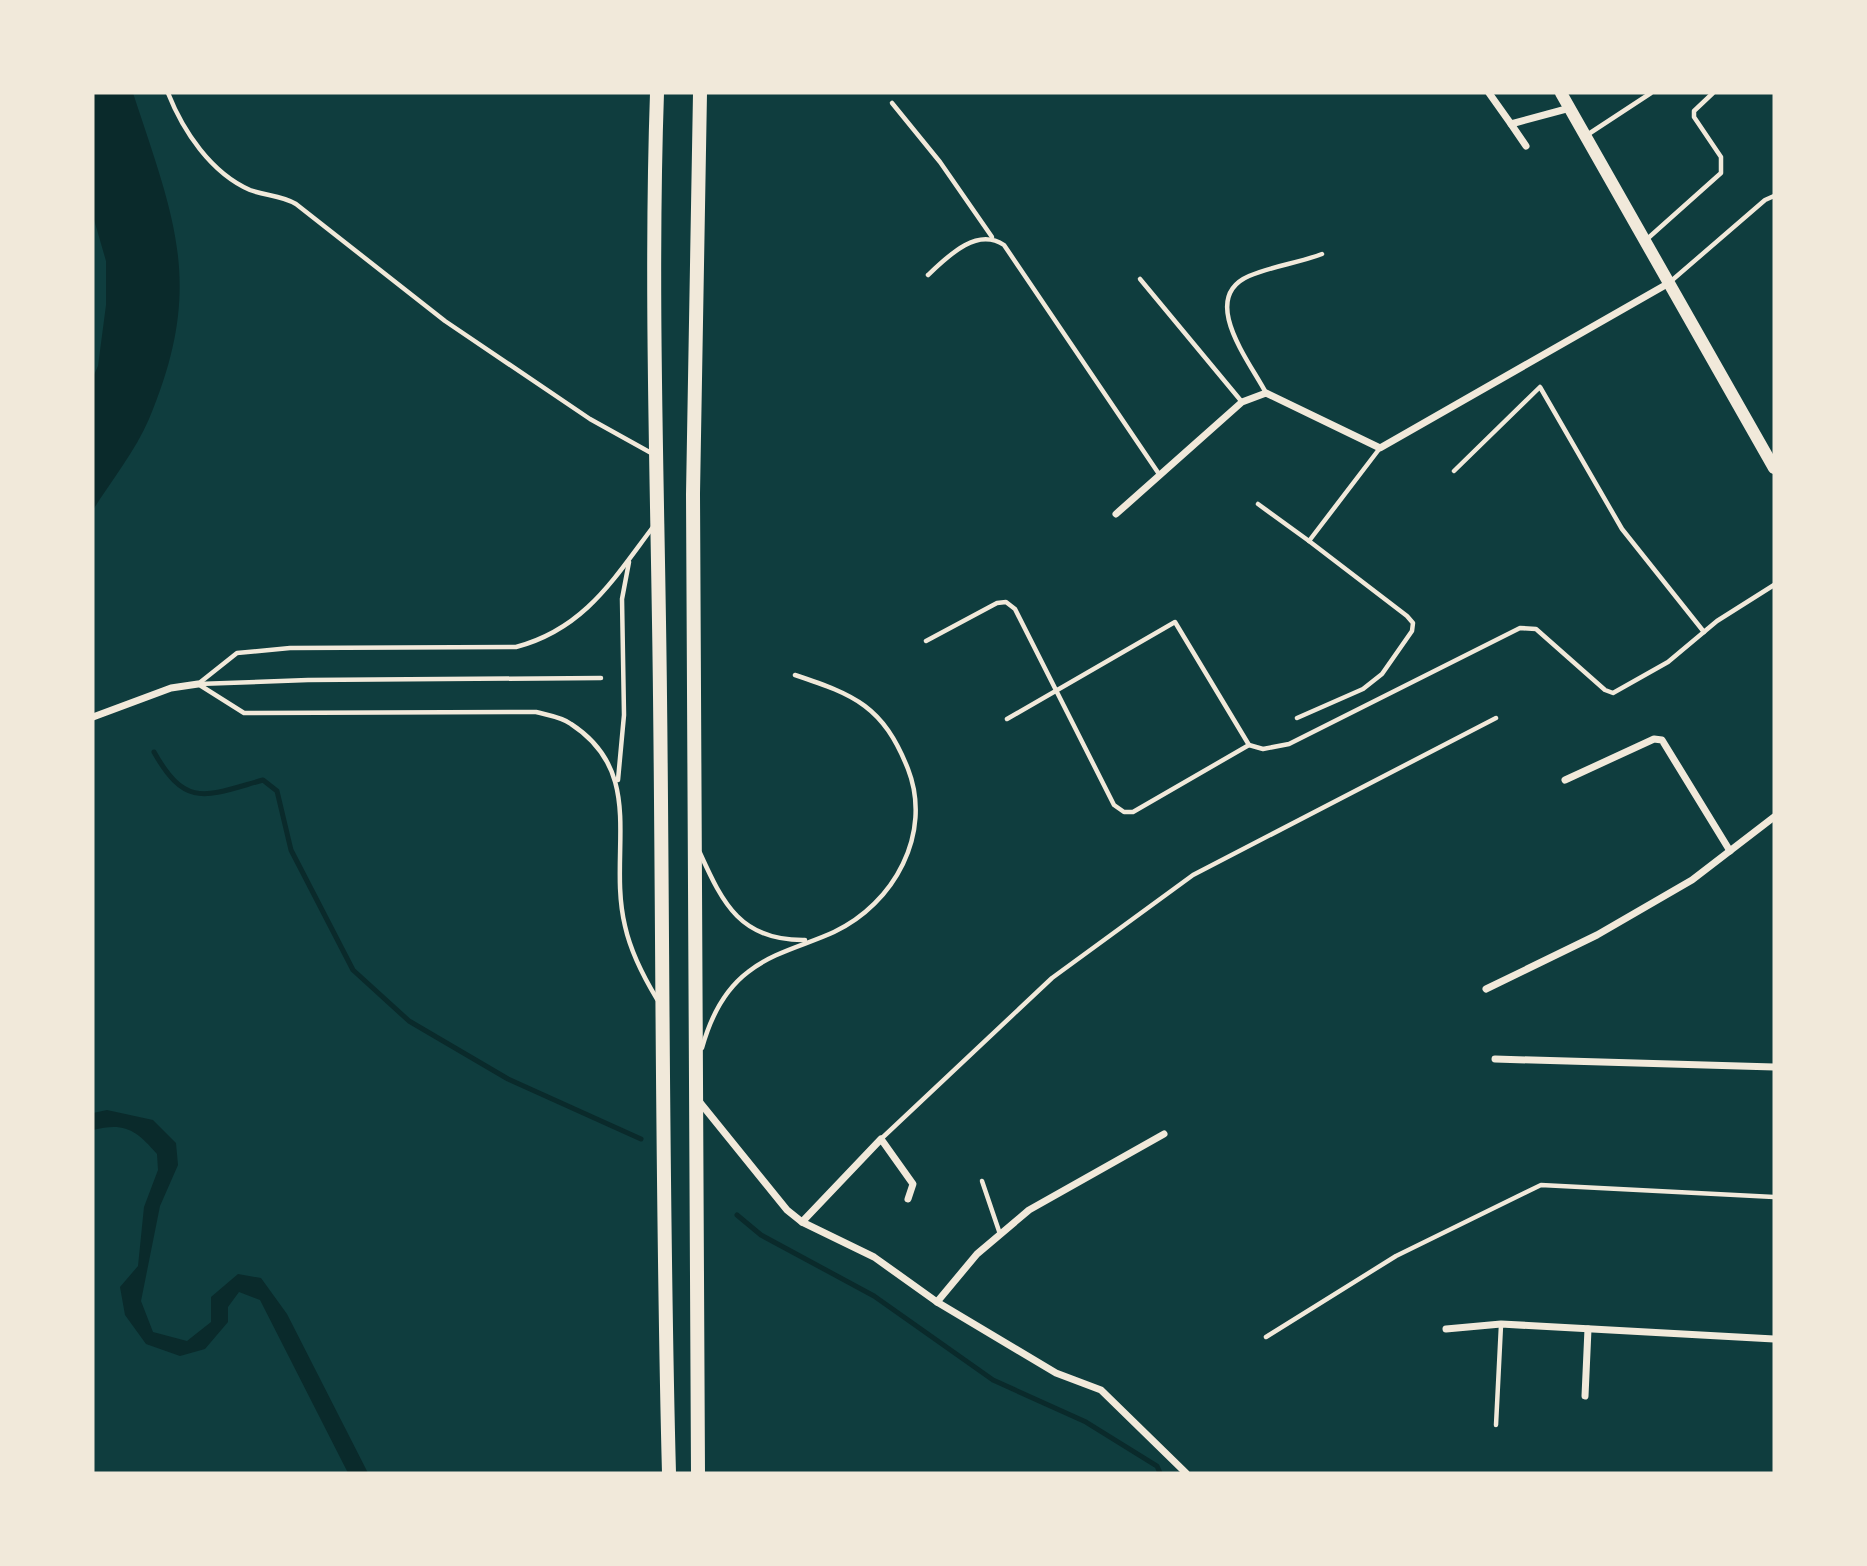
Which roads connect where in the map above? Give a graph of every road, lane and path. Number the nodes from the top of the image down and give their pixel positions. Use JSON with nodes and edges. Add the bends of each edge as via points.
{"nodes":[{"id":1,"x":168,"y":93,"type":"edge"},
{"id":2,"x":657,"y":93,"type":"edge"},
{"id":3,"x":1489,"y":93,"type":"edge"},
{"id":4,"x":1561,"y":93,"type":"edge"},
{"id":5,"x":1651,"y":93,"type":"edge"},
{"id":6,"x":1713,"y":93,"type":"edge"},
{"id":7,"x":701,"y":97,"type":"edge"},
{"id":8,"x":892,"y":103,"type":"dead end"},
{"id":9,"x":1570,"y":108,"type":"junction"},
{"id":10,"x":1511,"y":124,"type":"junction"},
{"id":11,"x":1586,"y":136,"type":"junction"},
{"id":12,"x":1526,"y":146,"type":"dead end"},
{"id":13,"x":1774,"y":197,"type":"edge"},
{"id":14,"x":992,"y":237,"type":"junction"},
{"id":15,"x":1645,"y":241,"type":"junction"},
{"id":16,"x":1322,"y":254,"type":"dead end"},
{"id":17,"x":928,"y":275,"type":"dead end"},
{"id":18,"x":1140,"y":279,"type":"dead end"},
{"id":19,"x":1669,"y":283,"type":"junction"},
{"id":20,"x":1266,"y":393,"type":"junction"},
{"id":21,"x":1242,"y":402,"type":"junction"},
{"id":22,"x":1380,"y":448,"type":"junction"},
{"id":23,"x":656,"y":457,"type":"junction"},
{"id":24,"x":1774,"y":468,"type":"edge"},
{"id":25,"x":1454,"y":471,"type":"dead end"},
{"id":26,"x":1159,"y":474,"type":"junction"},
{"id":27,"x":1258,"y":505,"type":"dead end"},
{"id":28,"x":1116,"y":514,"type":"dead end"},
{"id":29,"x":658,"y":521,"type":"junction"},
{"id":30,"x":1309,"y":541,"type":"junction"},
{"id":31,"x":630,"y":558,"type":"junction"},
{"id":32,"x":1774,"y":585,"type":"edge"},
{"id":33,"x":1704,"y":632,"type":"junction"},
{"id":34,"x":926,"y":641,"type":"dead end"},
{"id":35,"x":795,"y":675,"type":"dead end"},
{"id":36,"x":601,"y":678,"type":"dead end"},
{"id":37,"x":198,"y":684,"type":"junction"},
{"id":38,"x":1057,"y":692,"type":"junction"},
{"id":39,"x":93,"y":717,"type":"edge"},
{"id":40,"x":1297,"y":718,"type":"dead end"},
{"id":41,"x":1496,"y":718,"type":"dead end"},
{"id":42,"x":1007,"y":719,"type":"dead end"},
{"id":43,"x":1249,"y":746,"type":"junction"},
{"id":44,"x":1565,"y":780,"type":"dead end"},
{"id":45,"x":617,"y":781,"type":"junction"},
{"id":46,"x":1774,"y":817,"type":"edge"},
{"id":47,"x":696,"y":844,"type":"junction"},
{"id":48,"x":1730,"y":850,"type":"junction"},
{"id":49,"x":809,"y":940,"type":"junction"},
{"id":50,"x":1486,"y":989,"type":"dead end"},
{"id":51,"x":663,"y":1010,"type":"junction"},
{"id":52,"x":1495,"y":1059,"type":"dead end"},
{"id":53,"x":698,"y":1063,"type":"junction"},
{"id":54,"x":1774,"y":1068,"type":"edge"},
{"id":55,"x":697,"y":1100,"type":"junction"},
{"id":56,"x":1164,"y":1134,"type":"dead end"},
{"id":57,"x":881,"y":1139,"type":"junction"},
{"id":58,"x":982,"y":1181,"type":"dead end"},
{"id":59,"x":1774,"y":1197,"type":"edge"},
{"id":60,"x":908,"y":1199,"type":"dead end"},
{"id":61,"x":802,"y":1222,"type":"junction"},
{"id":62,"x":1000,"y":1235,"type":"junction"},
{"id":63,"x":937,"y":1302,"type":"junction"},
{"id":64,"x":1501,"y":1324,"type":"junction"},
{"id":65,"x":1446,"y":1329,"type":"dead end"},
{"id":66,"x":1588,"y":1329,"type":"junction"},
{"id":67,"x":1266,"y":1337,"type":"dead end"},
{"id":68,"x":1774,"y":1339,"type":"edge"},
{"id":69,"x":1585,"y":1396,"type":"dead end"},
{"id":70,"x":1496,"y":1425,"type":"dead end"},
{"id":71,"x":668,"y":1473,"type":"edge"},
{"id":72,"x":698,"y":1473,"type":"edge"},
{"id":73,"x":1186,"y":1473,"type":"edge"}],
"edges":[{"from":1,"to":23,"type":"lane","via":[[177,116],[215,167],[235,183],[296,204],[456,329],[590,419]]},
{"from":2,"to":23,"type":"main road"},
{"from":3,"to":10,"type":"street"},
{"from":4,"to":9,"type":"main road"},
{"from":5,"to":11,"type":"lane"},
{"from":6,"to":15,"type":"lane","via":[[1694,111],[1721,157],[1721,173]]},
{"from":7,"to":47,"type":"main road","via":[[693,494]]},
{"from":8,"to":14,"type":"lane"},
{"from":9,"to":10,"type":"street"},
{"from":9,"to":11,"type":"main road"},
{"from":10,"to":12,"type":"street"},
{"from":11,"to":15,"type":"main road"},
{"from":13,"to":19,"type":"lane"},
{"from":14,"to":17,"type":"lane","via":[[969,243]]},
{"from":14,"to":26,"type":"lane","via":[[1004,245]]},
{"from":15,"to":19,"type":"main road"},
{"from":16,"to":20,"type":"lane","via":[[1249,276],[1235,285],[1227,298],[1231,330]]},
{"from":18,"to":21,"type":"lane"},
{"from":19,"to":22,"type":"street"},
{"from":19,"to":24,"type":"main road"},
{"from":20,"to":21,"type":"street"},
{"from":20,"to":22,"type":"street"},
{"from":21,"to":26,"type":"street"},
{"from":22,"to":30,"type":"lane"},
{"from":23,"to":29,"type":"main road"},
{"from":25,"to":33,"type":"lane","via":[[1540,387],[1622,529]]},
{"from":26,"to":28,"type":"street"},
{"from":27,"to":30,"type":"lane"},
{"from":29,"to":31,"type":"lane"},
{"from":29,"to":51,"type":"main road"},
{"from":30,"to":40,"type":"lane","via":[[1413,623],[1382,674],[1363,689]]},
{"from":31,"to":37,"type":"lane","via":[[580,617],[547,638],[516,647],[290,648],[237,653]]},
{"from":31,"to":45,"type":"lane","via":[[622,599],[624,715]]},
{"from":32,"to":33,"type":"lane"},
{"from":33,"to":43,"type":"lane","via":[[1668,662],[1613,693],[1536,628],[1520,628],[1289,744],[1263,749]]},
{"from":34,"to":38,"type":"lane","via":[[1006,602],[1014,609]]},
{"from":35,"to":49,"type":"lane","via":[[848,693],[877,714],[899,747],[912,779],[916,824],[894,882],[874,905],[835,932]]},
{"from":36,"to":37,"type":"lane"},
{"from":37,"to":39,"type":"street","via":[[171,688]]},
{"from":37,"to":45,"type":"lane","via":[[244,713],[536,712],[570,722],[602,750]]},
{"from":38,"to":42,"type":"lane"},
{"from":38,"to":43,"type":"lane","via":[[1175,622]]},
{"from":38,"to":43,"type":"lane","via":[[1114,805],[1124,813]]},
{"from":41,"to":57,"type":"lane","via":[[1192,875],[1052,978]]},
{"from":44,"to":48,"type":"street","via":[[1654,739],[1662,740]]},
{"from":45,"to":51,"type":"lane","via":[[624,926],[637,964]]},
{"from":46,"to":48,"type":"street"},
{"from":47,"to":49,"type":"lane","via":[[720,898],[739,919],[784,940]]},
{"from":47,"to":53,"type":"main road"},
{"from":48,"to":50,"type":"street","via":[[1692,880],[1597,935]]},
{"from":49,"to":53,"type":"lane","via":[[747,972],[724,996],[709,1023]]},
{"from":51,"to":71,"type":"main road"},
{"from":52,"to":54,"type":"street"},
{"from":53,"to":55,"type":"main road"},
{"from":55,"to":61,"type":"street","via":[[787,1210]]},
{"from":55,"to":72,"type":"main road"},
{"from":56,"to":62,"type":"street","via":[[1029,1210]]},
{"from":57,"to":60,"type":"street","via":[[914,1184]]},
{"from":57,"to":61,"type":"street"},
{"from":58,"to":62,"type":"lane"},
{"from":59,"to":67,"type":"lane","via":[[1541,1185],[1396,1256]]},
{"from":61,"to":63,"type":"street","via":[[874,1257]]},
{"from":62,"to":63,"type":"street","via":[[977,1254]]},
{"from":63,"to":73,"type":"street","via":[[1056,1373],[1101,1390]]},
{"from":64,"to":65,"type":"street"},
{"from":64,"to":66,"type":"street"},
{"from":64,"to":70,"type":"lane"},
{"from":66,"to":68,"type":"street"},
{"from":66,"to":69,"type":"street"}]}
